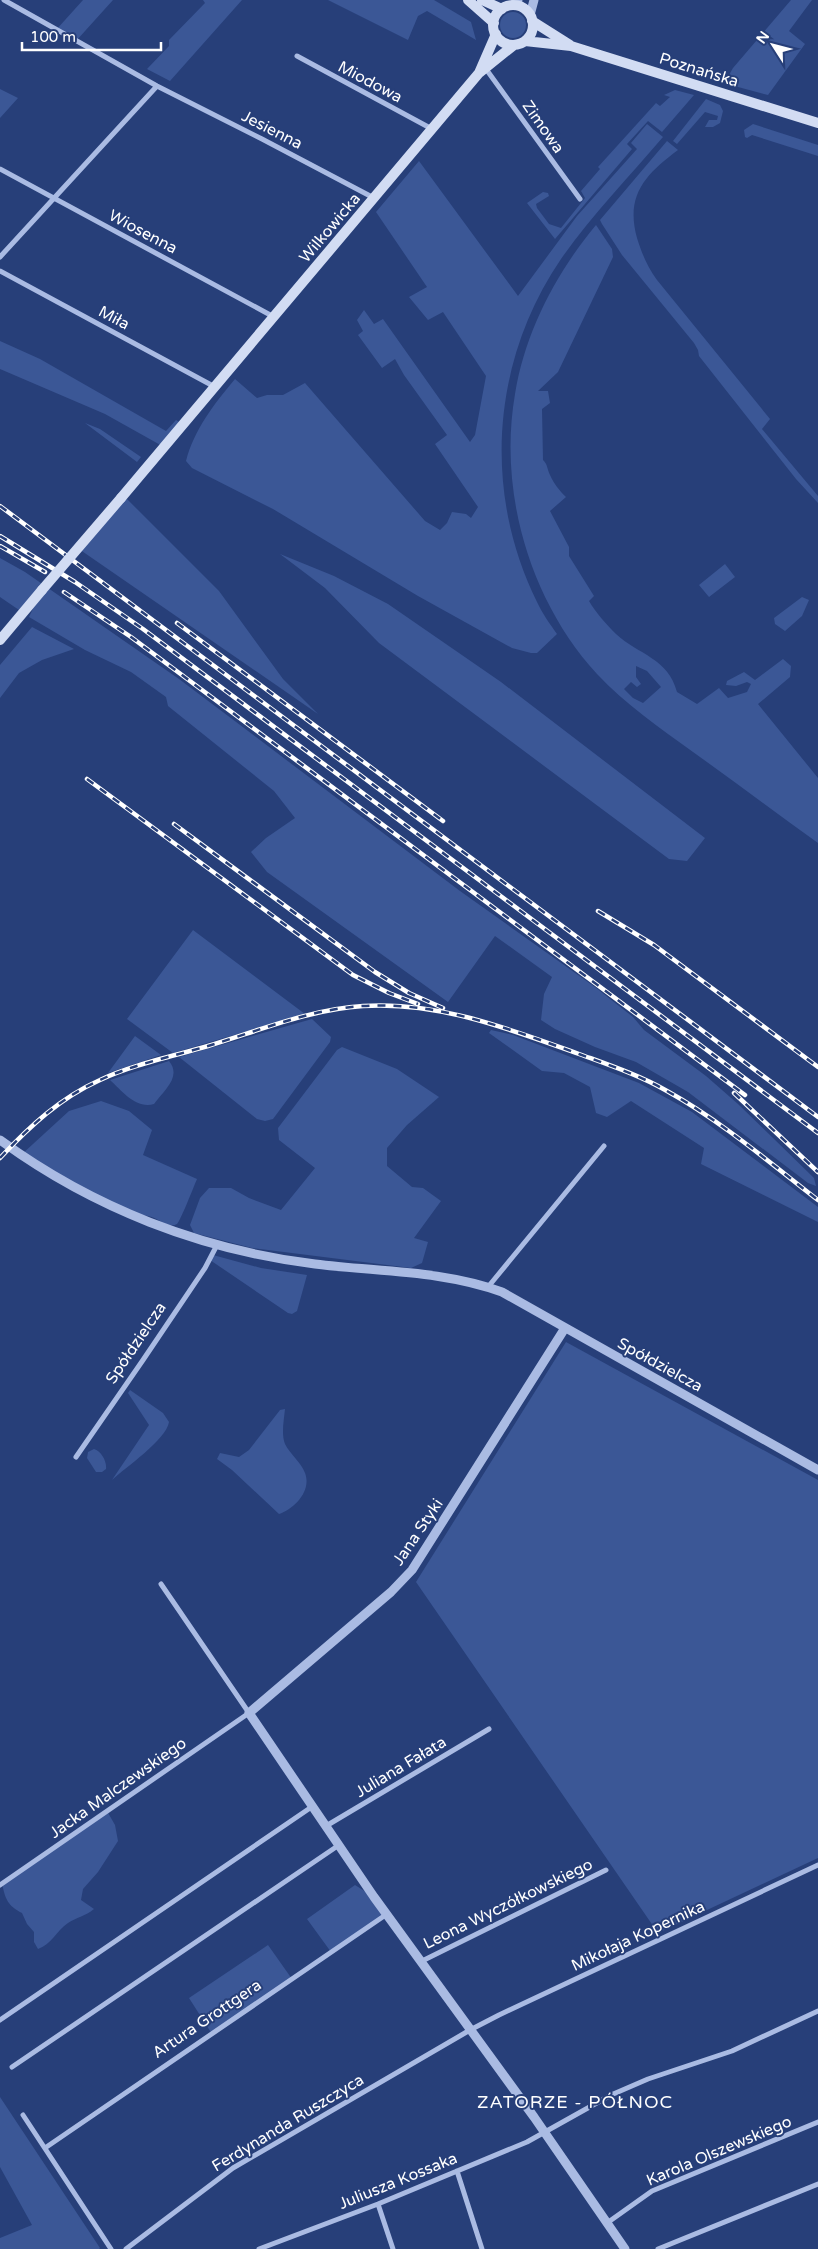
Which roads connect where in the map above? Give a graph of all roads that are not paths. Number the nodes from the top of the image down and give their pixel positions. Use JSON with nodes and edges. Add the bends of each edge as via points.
{"nodes":[{"id":1,"x":4,"y":0,"type":"edge"},
{"id":2,"x":468,"y":0,"type":"edge"},
{"id":3,"x":482,"y":0,"type":"edge"},
{"id":4,"x":534,"y":0,"type":"edge"},
{"id":5,"x":516,"y":3,"type":"edge"},
{"id":6,"x":502,"y":9,"type":"junction"},
{"id":7,"x":531,"y":18,"type":"junction"},
{"id":8,"x":495,"y":29,"type":"junction"},
{"id":9,"x":525,"y":41,"type":"junction"},
{"id":10,"x":514,"y":45,"type":"junction"},
{"id":11,"x":571,"y":46,"type":"junction"},
{"id":12,"x":297,"y":56,"type":"dead end"},
{"id":13,"x":483,"y":71,"type":"junction"},
{"id":14,"x":157,"y":86,"type":"junction"},
{"id":15,"x":818,"y":123,"type":"edge"},
{"id":16,"x":432,"y":129,"type":"junction"},
{"id":17,"x":0,"y":169,"type":"edge"},
{"id":18,"x":374,"y":198,"type":"junction"},
{"id":19,"x":54,"y":199,"type":"junction"},
{"id":20,"x":580,"y":199,"type":"dead end"},
{"id":21,"x":0,"y":257,"type":"edge"},
{"id":22,"x":0,"y":271,"type":"edge"},
{"id":23,"x":274,"y":318,"type":"junction"},
{"id":24,"x":215,"y":387,"type":"junction"},
{"id":25,"x":0,"y":640,"type":"edge"},
{"id":26,"x":0,"y":1140,"type":"edge"},
{"id":27,"x":604,"y":1146,"type":"dead end"},
{"id":28,"x":217,"y":1245,"type":"junction"},
{"id":29,"x":488,"y":1287,"type":"junction"},
{"id":30,"x":565,"y":1328,"type":"junction"},
{"id":31,"x":76,"y":1456,"type":"dead end"},
{"id":32,"x":818,"y":1470,"type":"edge"},
{"id":33,"x":161,"y":1584,"type":"dead end"},
{"id":34,"x":249,"y":1713,"type":"junction"},
{"id":35,"x":489,"y":1729,"type":"dead end"},
{"id":36,"x":313,"y":1806,"type":"junction"},
{"id":37,"x":326,"y":1826,"type":"junction"},
{"id":38,"x":339,"y":1845,"type":"junction"},
{"id":39,"x":818,"y":1865,"type":"edge"},
{"id":40,"x":606,"y":1870,"type":"dead end"},
{"id":41,"x":0,"y":1885,"type":"edge"},
{"id":42,"x":387,"y":1914,"type":"junction"},
{"id":43,"x":420,"y":1962,"type":"junction"},
{"id":44,"x":818,"y":2011,"type":"edge"},
{"id":45,"x":0,"y":2020,"type":"edge"},
{"id":46,"x":470,"y":2030,"type":"junction"},
{"id":47,"x":12,"y":2067,"type":"dead end"},
{"id":48,"x":23,"y":2115,"type":"dead end"},
{"id":49,"x":818,"y":2122,"type":"edge"},
{"id":50,"x":544,"y":2132,"type":"junction"},
{"id":51,"x":45,"y":2148,"type":"junction"},
{"id":52,"x":457,"y":2171,"type":"junction"},
{"id":53,"x":818,"y":2184,"type":"edge"},
{"id":54,"x":378,"y":2204,"type":"junction"},
{"id":55,"x":607,"y":2223,"type":"junction"},
{"id":56,"x":111,"y":2249,"type":"edge"},
{"id":57,"x":126,"y":2249,"type":"edge"},
{"id":58,"x":259,"y":2249,"type":"edge"},
{"id":59,"x":393,"y":2249,"type":"edge"},
{"id":60,"x":482,"y":2249,"type":"edge"},
{"id":61,"x":624,"y":2249,"type":"edge"},
{"id":62,"x":658,"y":2249,"type":"edge"}],
"edges":[{"from":1,"to":14,"type":"street","name":"Jesienna"},
{"from":2,"to":8,"type":"main road"},
{"from":3,"to":6,"type":"main road"},
{"from":4,"to":7,"type":"street"},
{"from":5,"to":6,"type":"main road"},
{"from":5,"to":7,"type":"main road"},
{"from":6,"to":8,"type":"main road","via":[[496,15]]},
{"from":7,"to":9,"type":"main road","via":[[532,32]]},
{"from":7,"to":11,"type":"main road","name":"Poznańska"},
{"from":8,"to":10,"type":"main road","via":[[503,42]]},
{"from":8,"to":13,"type":"main road","name":"Wilkowicka"},
{"from":9,"to":10,"type":"main road"},
{"from":9,"to":11,"type":"main road","name":"Poznańska"},
{"from":10,"to":13,"type":"main road","name":"Wilkowicka"},
{"from":11,"to":15,"type":"main road","name":"Poznańska"},
{"from":12,"to":16,"type":"street","name":"Miodowa"},
{"from":13,"to":16,"type":"main road","name":"Wilkowicka"},
{"from":13,"to":20,"type":"street","name":"Zimowa"},
{"from":14,"to":18,"type":"street","name":"Jesienna"},
{"from":14,"to":19,"type":"street"},
{"from":16,"to":18,"type":"main road","name":"Wilkowicka"},
{"from":17,"to":19,"type":"street","name":"Wiosenna"},
{"from":18,"to":23,"type":"main road","name":"Wilkowicka"},
{"from":19,"to":21,"type":"street"},
{"from":19,"to":23,"type":"street","name":"Wiosenna"},
{"from":22,"to":24,"type":"street","name":"Miła"},
{"from":23,"to":24,"type":"main road","name":"Wilkowicka"},
{"from":24,"to":25,"type":"main road","name":"Wilkowicka","bridge":true},
{"from":26,"to":28,"type":"street","name":"Spółdzielcza","via":[[100,1201],[181,1235]]},
{"from":27,"to":29,"type":"street"},
{"from":28,"to":29,"type":"street","name":"Spółdzielcza","via":[[278,1259],[403,1272]]},
{"from":28,"to":31,"type":"street","name":"Spółdzielcza","via":[[205,1268]]},
{"from":29,"to":30,"type":"street","name":"Spółdzielcza"},
{"from":30,"to":32,"type":"street","name":"Spółdzielcza"},
{"from":30,"to":34,"type":"street","name":"Jana Styki","via":[[412,1570],[391,1592]]},
{"from":33,"to":34,"type":"street"},
{"from":34,"to":36,"type":"street"},
{"from":34,"to":41,"type":"street","name":"Jacka Malczewskiego"},
{"from":35,"to":37,"type":"street","name":"Juliana Fałata"},
{"from":36,"to":37,"type":"street"},
{"from":36,"to":45,"type":"street"},
{"from":37,"to":38,"type":"street"},
{"from":38,"to":42,"type":"street"},
{"from":38,"to":47,"type":"street"},
{"from":39,"to":46,"type":"street","name":"Mikołaja Kopernika"},
{"from":40,"to":43,"type":"street","name":"Leona Wyczółkowskiego"},
{"from":42,"to":43,"type":"street"},
{"from":42,"to":51,"type":"street","name":"Artura Grottgera"},
{"from":43,"to":46,"type":"street"},
{"from":44,"to":50,"type":"street","name":"Juliusza Kossaka","via":[[732,2051],[611,2094]]},
{"from":46,"to":50,"type":"street"},
{"from":46,"to":57,"type":"street","name":"Ferdynanda Ruszczyca","via":[[233,2168]]},
{"from":48,"to":51,"type":"street"},
{"from":49,"to":55,"type":"street","name":"Karola Olszewskiego","via":[[652,2191]]},
{"from":50,"to":52,"type":"street","name":"Juliusza Kossaka"},
{"from":50,"to":55,"type":"street"},
{"from":51,"to":56,"type":"street"},
{"from":52,"to":54,"type":"street","name":"Juliusza Kossaka"},
{"from":52,"to":60,"type":"street"},
{"from":53,"to":62,"type":"street"},
{"from":54,"to":58,"type":"street","name":"Juliusza Kossaka"},
{"from":54,"to":59,"type":"street"},
{"from":55,"to":61,"type":"street"}]}
